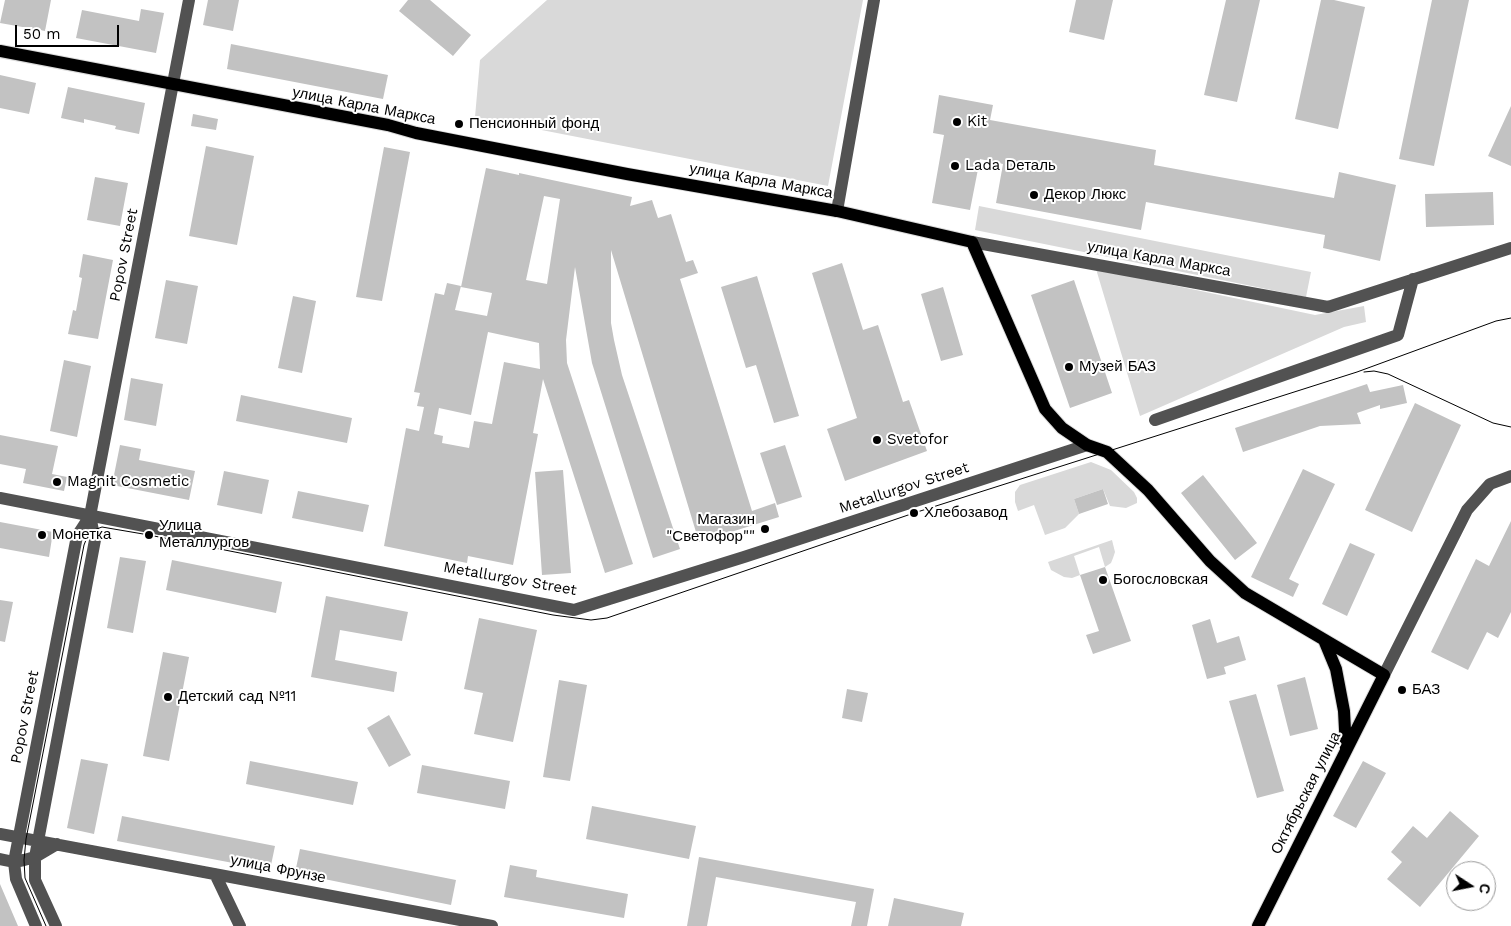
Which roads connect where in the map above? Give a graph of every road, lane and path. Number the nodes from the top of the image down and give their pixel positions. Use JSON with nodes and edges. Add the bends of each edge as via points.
{"nodes":[{"id":1,"x":189,"y":0,"type":"edge"},
{"id":2,"x":874,"y":0,"type":"edge"},
{"id":3,"x":0,"y":51,"type":"edge"},
{"id":4,"x":173,"y":85,"type":"junction"},
{"id":5,"x":837,"y":211,"type":"junction"},
{"id":6,"x":972,"y":242,"type":"junction"},
{"id":7,"x":1511,"y":248,"type":"edge"},
{"id":8,"x":1413,"y":279,"type":"junction"},
{"id":9,"x":1155,"y":420,"type":"dead end"},
{"id":10,"x":1087,"y":444,"type":"junction"},
{"id":11,"x":1511,"y":476,"type":"edge"},
{"id":12,"x":0,"y":498,"type":"edge"},
{"id":13,"x":90,"y":516,"type":"junction"},
{"id":14,"x":1324,"y":640,"type":"junction"},
{"id":15,"x":1384,"y":675,"type":"junction"},
{"id":16,"x":1346,"y":751,"type":"junction"},
{"id":17,"x":0,"y":834,"type":"edge"},
{"id":18,"x":18,"y":837,"type":"junction"},
{"id":19,"x":38,"y":841,"type":"junction"},
{"id":20,"x":57,"y":844,"type":"junction"},
{"id":21,"x":35,"y":857,"type":"junction"},
{"id":22,"x":0,"y":859,"type":"edge"},
{"id":23,"x":14,"y":862,"type":"junction"},
{"id":24,"x":215,"y":874,"type":"junction"},
{"id":25,"x":36,"y":926,"type":"edge"},
{"id":26,"x":56,"y":926,"type":"edge"},
{"id":27,"x":240,"y":926,"type":"edge"},
{"id":28,"x":492,"y":926,"type":"edge"},
{"id":29,"x":1258,"y":926,"type":"edge"}],
"edges":[{"from":1,"to":4,"type":"street","name":"Popov Street"},
{"from":2,"to":5,"type":"street"},
{"from":3,"to":4,"type":"main road","name":"улица Карла Маркса"},
{"from":4,"to":5,"type":"main road","name":"улица Карла Маркса","via":[[627,174]]},
{"from":4,"to":13,"type":"street","name":"Popov Street"},
{"from":5,"to":6,"type":"main road","name":"улица Карла Маркса"},
{"from":6,"to":8,"type":"street","name":"улица Карла Маркса","via":[[1328,307]]},
{"from":6,"to":10,"type":"main road","via":[[1045,409],[1065,431]]},
{"from":7,"to":8,"type":"street","name":"улица Карла Маркса"},
{"from":8,"to":9,"type":"street","via":[[1398,335]]},
{"from":10,"to":13,"type":"street","name":"Metallurgov Street","via":[[744,558],[574,610]]},
{"from":10,"to":14,"type":"main road","via":[[1107,452],[1141,484],[1210,561],[1245,593]]},
{"from":11,"to":15,"type":"street","via":[[1490,484],[1467,510]]},
{"from":12,"to":13,"type":"street","name":"Metallurgov Street"},
{"from":13,"to":18,"type":"street","name":"Popov Street","via":[[76,536]]},
{"from":13,"to":19,"type":"street","name":"Popov Street","via":[[95,540]]},
{"from":14,"to":15,"type":"main road"},
{"from":14,"to":16,"type":"main road","via":[[1336,669],[1344,711]]},
{"from":15,"to":16,"type":"main road","name":"Октябрьская улица"},
{"from":16,"to":29,"type":"main road","name":"Октябрьская улица"},
{"from":17,"to":18,"type":"street","name":"улица Фрунзе"},
{"from":18,"to":19,"type":"street","name":"улица Фрунзе"},
{"from":18,"to":23,"type":"street","name":"Popov Street"},
{"from":19,"to":20,"type":"street","name":"улица Фрунзе"},
{"from":19,"to":21,"type":"street","name":"Popov Street"},
{"from":20,"to":21,"type":"street"},
{"from":20,"to":24,"type":"street","name":"улица Фрунзе"},
{"from":21,"to":23,"type":"street"},
{"from":21,"to":26,"type":"street","name":"Popov Street","via":[[35,880]]},
{"from":22,"to":23,"type":"street"},
{"from":23,"to":25,"type":"street","name":"Popov Street","via":[[16,879]]},
{"from":24,"to":27,"type":"street"},
{"from":24,"to":28,"type":"street","name":"улица Фрунзе"}]}
